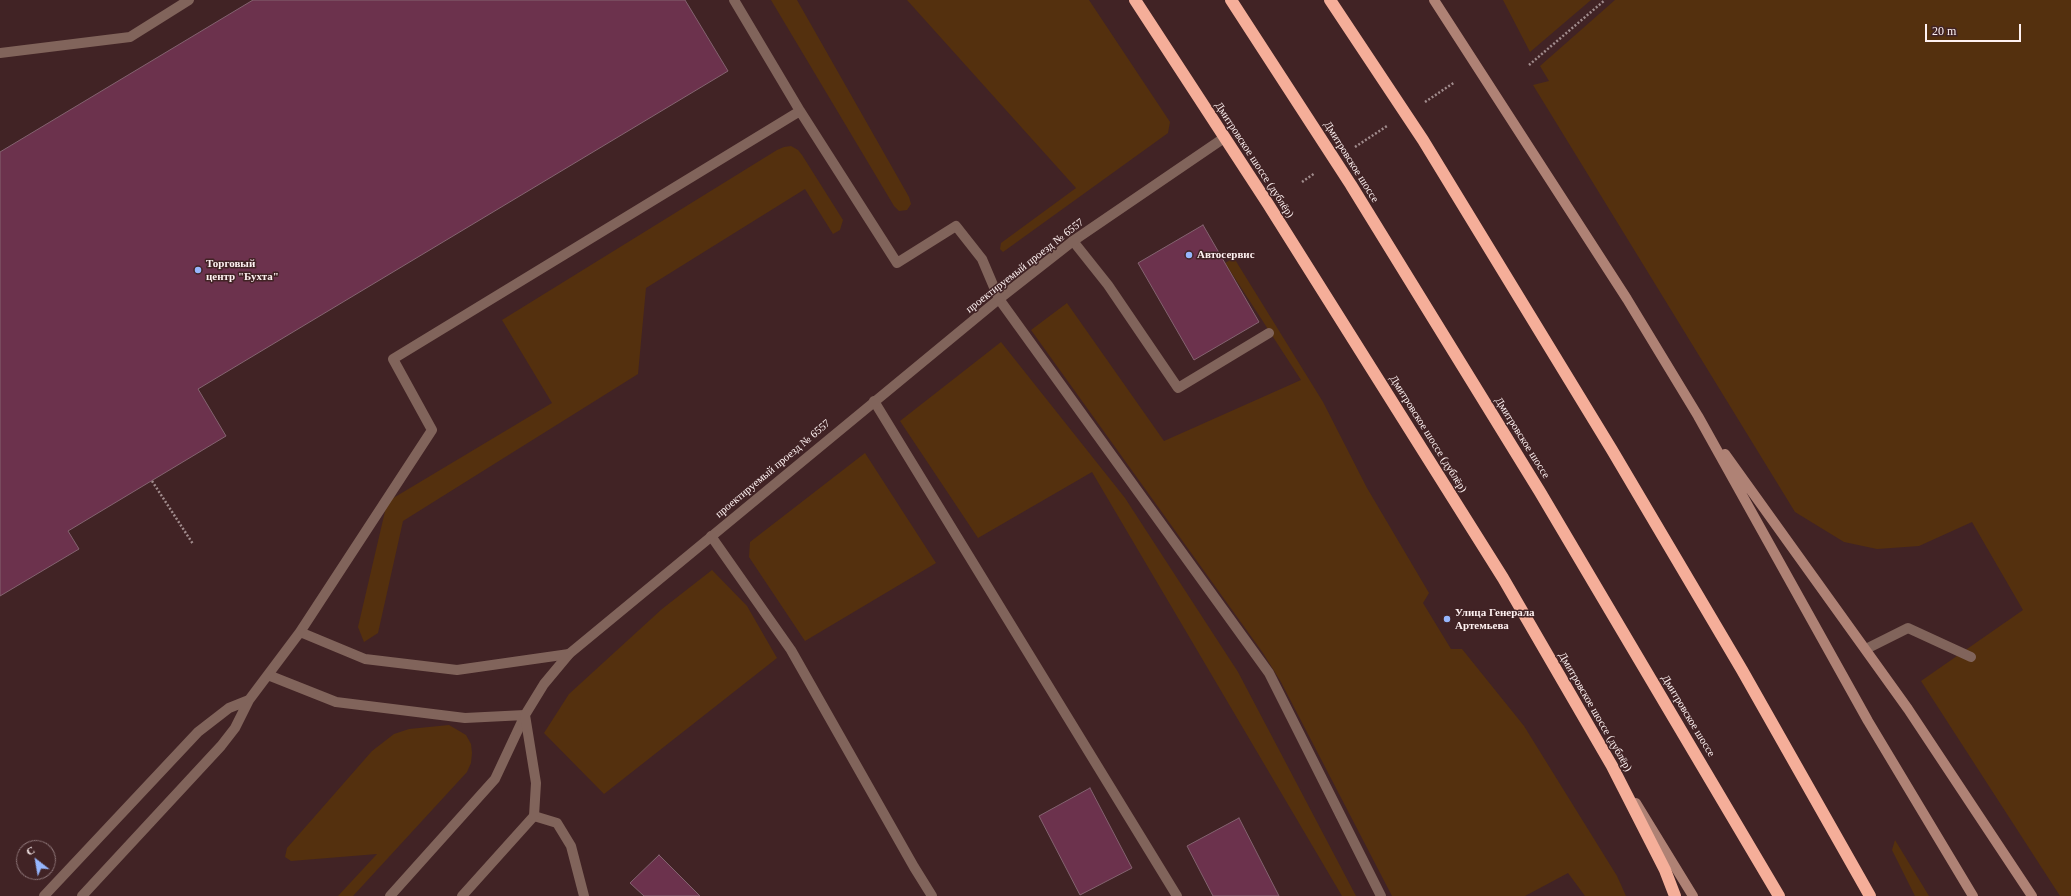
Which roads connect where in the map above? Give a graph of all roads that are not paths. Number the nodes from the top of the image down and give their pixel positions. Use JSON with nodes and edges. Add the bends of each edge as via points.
{"nodes":[{"id":1,"x":189,"y":0,"type":"edge"},
{"id":2,"x":734,"y":0,"type":"edge"},
{"id":3,"x":1135,"y":0,"type":"edge"},
{"id":4,"x":1231,"y":0,"type":"edge"},
{"id":5,"x":1330,"y":0,"type":"edge"},
{"id":6,"x":1434,"y":0,"type":"edge"},
{"id":7,"x":0,"y":53,"type":"edge"},
{"id":8,"x":800,"y":111,"type":"junction"},
{"id":9,"x":1224,"y":138,"type":"junction"},
{"id":10,"x":1073,"y":241,"type":"junction"},
{"id":11,"x":999,"y":299,"type":"junction"},
{"id":12,"x":1269,"y":333,"type":"dead end"},
{"id":13,"x":874,"y":401,"type":"junction"},
{"id":14,"x":1698,"y":416,"type":"junction"},
{"id":15,"x":711,"y":536,"type":"junction"},
{"id":16,"x":300,"y":632,"type":"junction"},
{"id":17,"x":1866,"y":649,"type":"junction"},
{"id":18,"x":569,"y":654,"type":"junction"},
{"id":19,"x":1971,"y":657,"type":"dead end"},
{"id":20,"x":268,"y":675,"type":"junction"},
{"id":21,"x":248,"y":700,"type":"junction"},
{"id":22,"x":525,"y":715,"type":"junction"},
{"id":23,"x":1612,"y":766,"type":"junction"},
{"id":24,"x":534,"y":816,"type":"junction"},
{"id":25,"x":44,"y":896,"type":"edge"},
{"id":26,"x":82,"y":896,"type":"edge"},
{"id":27,"x":390,"y":896,"type":"edge"},
{"id":28,"x":462,"y":896,"type":"edge"},
{"id":29,"x":584,"y":896,"type":"edge"},
{"id":30,"x":932,"y":896,"type":"edge"},
{"id":31,"x":1177,"y":896,"type":"edge"},
{"id":32,"x":1381,"y":896,"type":"edge"},
{"id":33,"x":1675,"y":896,"type":"edge"},
{"id":34,"x":1693,"y":896,"type":"edge"},
{"id":35,"x":1779,"y":896,"type":"edge"},
{"id":36,"x":1870,"y":896,"type":"edge"},
{"id":37,"x":1973,"y":896,"type":"edge"},
{"id":38,"x":2032,"y":896,"type":"edge"}],
"edges":[{"from":1,"to":7,"type":"street","via":[[130,36]]},
{"from":2,"to":8,"type":"street"},
{"from":3,"to":9,"type":"highway","name":"Дмитровское шоссе (дублёр)"},
{"from":4,"to":35,"type":"highway","name":"Дмитровское шоссе","via":[[1351,185],[1540,492]]},
{"from":5,"to":36,"type":"highway","via":[[1423,140],[1608,443],[1718,629]]},
{"from":6,"to":14,"type":"main road","via":[[1627,300]]},
{"from":8,"to":11,"type":"street","via":[[897,263],[956,226],[982,259]]},
{"from":8,"to":16,"type":"street","via":[[393,360],[432,430]]},
{"from":9,"to":10,"type":"street","name":"проектируемый проезд № 6557"},
{"from":9,"to":23,"type":"highway","name":"Дмитровское шоссе (дублёр)","via":[[1503,578]]},
{"from":10,"to":11,"type":"street","name":"проектируемый проезд № 6557"},
{"from":10,"to":12,"type":"street","via":[[1108,285],[1178,388]]},
{"from":11,"to":13,"type":"street","name":"проектируемый проезд № 6557"},
{"from":11,"to":32,"type":"street","via":[[1269,672]]},
{"from":13,"to":15,"type":"street","name":"проектируемый проезд № 6557"},
{"from":13,"to":31,"type":"street"},
{"from":14,"to":17,"type":"main road"},
{"from":14,"to":37,"type":"main road","via":[[1868,721]]},
{"from":15,"to":18,"type":"street","name":"проектируемый проезд № 6557"},
{"from":15,"to":30,"type":"street","via":[[791,650]]},
{"from":16,"to":18,"type":"street","via":[[365,659],[457,670]]},
{"from":16,"to":20,"type":"street"},
{"from":17,"to":19,"type":"street","via":[[1908,628]]},
{"from":17,"to":38,"type":"main road"},
{"from":18,"to":22,"type":"street","name":"проектируемый проезд № 6557","via":[[544,684]]},
{"from":20,"to":21,"type":"street"},
{"from":20,"to":22,"type":"street","via":[[336,702],[465,718]]},
{"from":21,"to":25,"type":"street","via":[[229,708],[198,732]]},
{"from":21,"to":26,"type":"street","via":[[235,728],[221,746]]},
{"from":22,"to":24,"type":"street","via":[[536,783]]},
{"from":22,"to":27,"type":"street","name":"проектируемый проезд № 6557","via":[[495,779]]},
{"from":23,"to":33,"type":"highway","name":"Дмитровское шоссе (дублёр)","via":[[1665,870]]},
{"from":23,"to":34,"type":"main road"},
{"from":24,"to":28,"type":"street"},
{"from":24,"to":29,"type":"street","via":[[557,823],[571,846]]}]}
